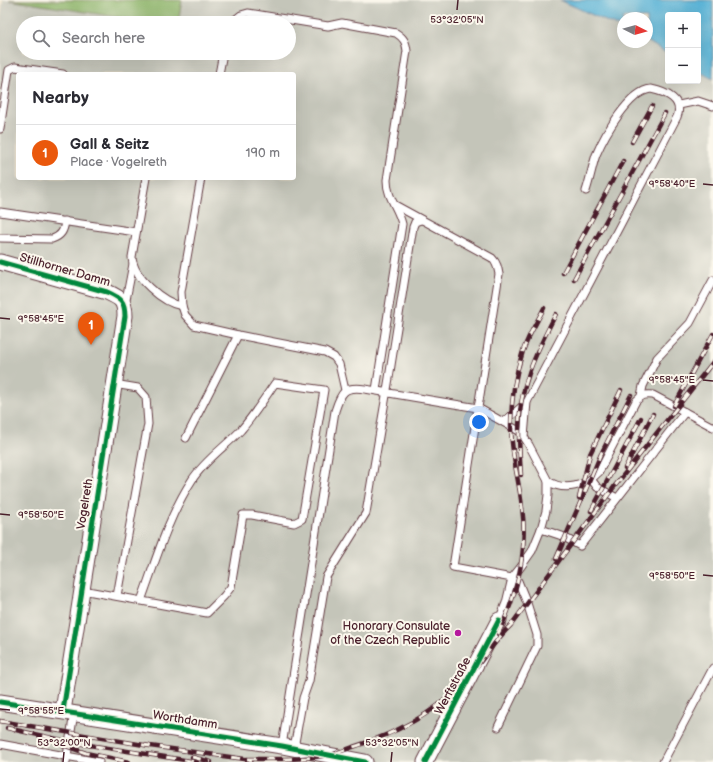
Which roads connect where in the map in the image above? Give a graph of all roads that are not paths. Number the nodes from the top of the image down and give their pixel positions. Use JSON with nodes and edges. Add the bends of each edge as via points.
{"nodes":[{"id":1,"x":240,"y":16,"type":"edge"},
{"id":2,"x":268,"y":16,"type":"edge"},
{"id":3,"x":296,"y":21,"type":"edge"},
{"id":4,"x":222,"y":60,"type":"edge"},
{"id":5,"x":47,"y":72,"type":"edge"},
{"id":6,"x":219,"y":72,"type":"edge"},
{"id":7,"x":679,"y":105,"type":"junction"},
{"id":8,"x":713,"y":106,"type":"edge"},
{"id":9,"x":0,"y":129,"type":"edge"},
{"id":10,"x":146,"y":180,"type":"edge"},
{"id":11,"x":201,"y":180,"type":"edge"},
{"id":12,"x":586,"y":191,"type":"dead end"},
{"id":13,"x":395,"y":205,"type":"junction"},
{"id":14,"x":0,"y":212,"type":"edge"},
{"id":15,"x":402,"y":220,"type":"junction"},
{"id":16,"x":421,"y":220,"type":"junction"},
{"id":17,"x":65,"y":222,"type":"junction"},
{"id":18,"x":136,"y":232,"type":"junction"},
{"id":19,"x":0,"y":238,"type":"edge"},
{"id":20,"x":407,"y":260,"type":"junction"},
{"id":21,"x":0,"y":262,"type":"edge"},
{"id":22,"x":133,"y":264,"type":"junction"},
{"id":23,"x":713,"y":280,"type":"edge"},
{"id":24,"x":123,"y":304,"type":"junction"},
{"id":25,"x":182,"y":306,"type":"junction"},
{"id":26,"x":238,"y":335,"type":"junction"},
{"id":27,"x":114,"y":384,"type":"junction"},
{"id":28,"x":345,"y":390,"type":"junction"},
{"id":29,"x":376,"y":390,"type":"junction"},
{"id":30,"x":386,"y":392,"type":"junction"},
{"id":31,"x":641,"y":396,"type":"junction"},
{"id":32,"x":527,"y":402,"type":"junction"},
{"id":33,"x":478,"y":408,"type":"junction"},
{"id":34,"x":685,"y":412,"type":"junction"},
{"id":35,"x":504,"y":422,"type":"junction"},
{"id":36,"x":713,"y":427,"type":"edge"},
{"id":37,"x":524,"y":437,"type":"junction"},
{"id":38,"x":186,"y":438,"type":"dead end"},
{"id":39,"x":591,"y":479,"type":"junction"},
{"id":40,"x":548,"y":481,"type":"junction"},
{"id":41,"x":618,"y":498,"type":"junction"},
{"id":42,"x":541,"y":529,"type":"junction"},
{"id":43,"x":512,"y":578,"type":"junction"},
{"id":44,"x":82,"y":590,"type":"junction"},
{"id":45,"x":117,"y":596,"type":"junction"},
{"id":46,"x":141,"y":601,"type":"junction"},
{"id":47,"x":499,"y":620,"type":"joint"},
{"id":48,"x":713,"y":668,"type":"edge"},
{"id":49,"x":0,"y":702,"type":"edge"},
{"id":50,"x":69,"y":712,"type":"junction"},
{"id":51,"x":498,"y":727,"type":"dead end"},
{"id":52,"x":0,"y":744,"type":"edge"},
{"id":53,"x":288,"y":747,"type":"junction"},
{"id":54,"x":67,"y":759,"type":"edge"},
{"id":55,"x":99,"y":762,"type":"edge"},
{"id":56,"x":365,"y":762,"type":"edge"},
{"id":57,"x":425,"y":762,"type":"edge"},
{"id":58,"x":664,"y":762,"type":"edge"}],
"edges":[{"from":1,"to":2,"type":"lane","via":[[248,13]]},
{"from":3,"to":13,"type":"lane","via":[[328,26],[342,23],[396,34],[404,40],[407,51],[387,180],[389,194]]},
{"from":4,"to":6,"type":"lane"},
{"from":5,"to":9,"type":"lane","via":[[15,68],[9,70]]},
{"from":7,"to":8,"type":"lane","via":[[698,101]]},
{"from":7,"to":12,"type":"lane","via":[[673,98],[651,89],[632,100],[603,139]]},
{"from":7,"to":32,"type":"lane","via":[[677,117]]},
{"from":10,"to":18,"type":"lane"},
{"from":11,"to":25,"type":"lane","via":[[182,292]]},
{"from":13,"to":15,"type":"lane"},
{"from":13,"to":16,"type":"lane"},
{"from":14,"to":17,"type":"lane"},
{"from":15,"to":20,"type":"lane"},
{"from":15,"to":29,"type":"lane"},
{"from":16,"to":20,"type":"lane","via":[[413,224]]},
{"from":16,"to":33,"type":"lane","via":[[492,258],[498,268]]},
{"from":17,"to":18,"type":"lane"},
{"from":17,"to":19,"type":"lane","via":[[63,231],[52,239]]},
{"from":18,"to":22,"type":"lane"},
{"from":20,"to":30,"type":"lane"},
{"from":21,"to":24,"type":"street","name":"Stillhorner Damm","via":[[107,292],[117,296]]},
{"from":22,"to":24,"type":"lane"},
{"from":22,"to":25,"type":"lane","via":[[158,296],[174,305]]},
{"from":23,"to":31,"type":"lane","via":[[690,323],[657,358],[643,386]]},
{"from":24,"to":27,"type":"street","name":"Vogelreth","via":[[125,316]]},
{"from":25,"to":26,"type":"lane","via":[[185,315],[194,325]]},
{"from":26,"to":28,"type":"lane","via":[[325,352],[334,357],[339,364]]},
{"from":26,"to":38,"type":"lane"},
{"from":27,"to":44,"type":"street","name":"Vogelreth"},
{"from":27,"to":45,"type":"lane","via":[[138,388],[146,397],[148,424]]},
{"from":28,"to":29,"type":"lane"},
{"from":28,"to":53,"type":"lane","via":[[335,411]]},
{"from":29,"to":30,"type":"lane"},
{"from":30,"to":33,"type":"lane"},
{"from":30,"to":53,"type":"lane","via":[[366,513],[326,577],[309,682]]},
{"from":31,"to":34,"type":"lane","via":[[653,396]]},
{"from":31,"to":39,"type":"lane","via":[[599,472]]},
{"from":32,"to":35,"type":"lane"},
{"from":32,"to":37,"type":"lane"},
{"from":33,"to":35,"type":"lane"},
{"from":33,"to":43,"type":"lane","via":[[452,567]]},
{"from":34,"to":36,"type":"lane"},
{"from":34,"to":41,"type":"lane"},
{"from":35,"to":37,"type":"lane"},
{"from":37,"to":40,"type":"lane"},
{"from":39,"to":40,"type":"lane","via":[[582,484],[562,487],[554,486]]},
{"from":39,"to":41,"type":"lane","via":[[597,487]]},
{"from":40,"to":42,"type":"lane","via":[[546,511]]},
{"from":41,"to":42,"type":"lane","via":[[580,546]]},
{"from":42,"to":43,"type":"lane","via":[[532,550]]},
{"from":43,"to":47,"type":"lane"},
{"from":43,"to":51,"type":"lane","via":[[518,581],[527,603],[537,635],[537,646]]},
{"from":44,"to":45,"type":"lane"},
{"from":44,"to":50,"type":"street","name":"Vogelreth"},
{"from":45,"to":46,"type":"lane"},
{"from":46,"to":46,"type":"lane","via":[[207,613],[231,587],[243,515],[294,523],[302,519],[324,390],[274,383],[241,430],[202,466],[178,504]]},
{"from":47,"to":57,"type":"street","name":"Werftstraße"},
{"from":48,"to":58,"type":"lane"},
{"from":49,"to":50,"type":"street","name":"Worthdamm"},
{"from":50,"to":53,"type":"street","name":"Worthdamm"},
{"from":50,"to":54,"type":"lane"},
{"from":52,"to":54,"type":"lane"},
{"from":53,"to":56,"type":"street","name":"Worthdamm"},
{"from":54,"to":55,"type":"lane"}]}
